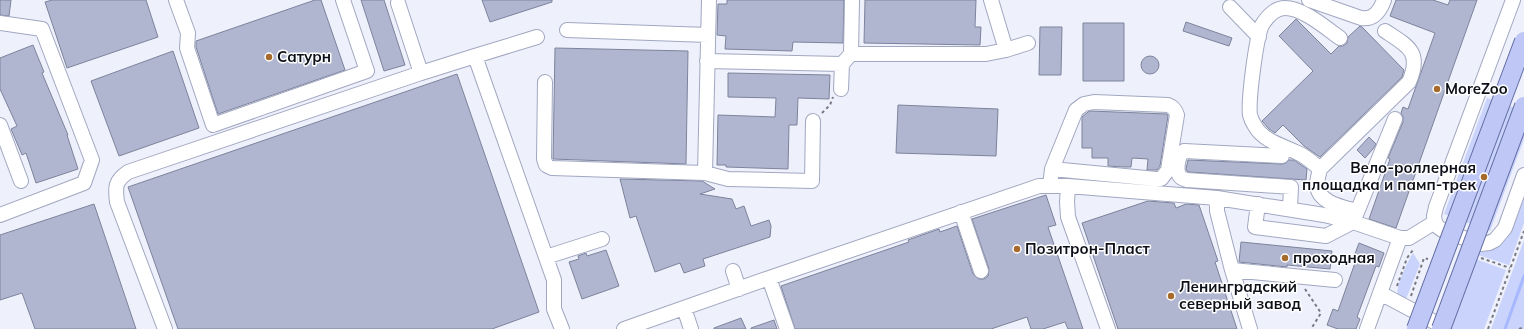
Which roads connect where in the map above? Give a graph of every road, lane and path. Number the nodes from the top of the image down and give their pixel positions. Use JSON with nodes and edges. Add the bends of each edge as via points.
{"nodes":[{"id":1,"x":176,"y":0,"type":"edge"},
{"id":2,"x":343,"y":0,"type":"edge"},
{"id":3,"x":709,"y":0,"type":"edge"},
{"id":4,"x":852,"y":0,"type":"edge"},
{"id":5,"x":991,"y":0,"type":"edge"},
{"id":6,"x":1309,"y":0,"type":"edge"},
{"id":7,"x":1384,"y":0,"type":"edge"},
{"id":8,"x":1513,"y":0,"type":"edge"},
{"id":9,"x":1231,"y":2,"type":"edge"},
{"id":10,"x":398,"y":3,"type":"dead end"},
{"id":11,"x":0,"y":23,"type":"edge"},
{"id":12,"x":567,"y":30,"type":"dead end"},
{"id":13,"x":1385,"y":32,"type":"dead end"},
{"id":14,"x":708,"y":35,"type":"junction"},
{"id":15,"x":537,"y":37,"type":"dead end"},
{"id":16,"x":1259,"y":37,"type":"junction"},
{"id":17,"x":1340,"y":38,"type":"dead end"},
{"id":18,"x":1524,"y":41,"type":"edge"},
{"id":19,"x":1028,"y":43,"type":"dead end"},
{"id":20,"x":1006,"y":50,"type":"junction"},
{"id":21,"x":475,"y":56,"type":"junction"},
{"id":22,"x":846,"y":59,"type":"junction"},
{"id":23,"x":707,"y":61,"type":"junction"},
{"id":24,"x":421,"y":73,"type":"junction"},
{"id":25,"x":545,"y":82,"type":"dead end"},
{"id":26,"x":841,"y":89,"type":"joint"},
{"id":27,"x":1524,"y":106,"type":"edge"},
{"id":28,"x":1395,"y":119,"type":"dead end"},
{"id":29,"x":813,"y":121,"type":"joint"},
{"id":30,"x":0,"y":125,"type":"edge"},
{"id":31,"x":1282,"y":156,"type":"dead end"},
{"id":32,"x":1052,"y":169,"type":"junction"},
{"id":33,"x":1320,"y":169,"type":"junction"},
{"id":34,"x":705,"y":173,"type":"junction"},
{"id":35,"x":1524,"y":175,"type":"edge"},
{"id":36,"x":21,"y":181,"type":"dead end"},
{"id":37,"x":1050,"y":185,"type":"junction"},
{"id":38,"x":1068,"y":186,"type":"junction"},
{"id":39,"x":1217,"y":198,"type":"junction"},
{"id":40,"x":1258,"y":204,"type":"junction"},
{"id":41,"x":1290,"y":209,"type":"junction"},
{"id":42,"x":961,"y":212,"type":"junction"},
{"id":43,"x":0,"y":215,"type":"edge"},
{"id":44,"x":1355,"y":217,"type":"junction"},
{"id":45,"x":1435,"y":222,"type":"junction"},
{"id":46,"x":1524,"y":231,"type":"edge"},
{"id":47,"x":1400,"y":238,"type":"junction"},
{"id":48,"x":602,"y":239,"type":"dead end"},
{"id":49,"x":546,"y":257,"type":"junction"},
{"id":50,"x":1430,"y":260,"type":"dead end"},
{"id":51,"x":1232,"y":270,"type":"junction"},
{"id":52,"x":733,"y":271,"type":"dead end"},
{"id":53,"x":982,"y":271,"type":"dead end"},
{"id":54,"x":1296,"y":276,"type":"junction"},
{"id":55,"x":769,"y":278,"type":"junction"},
{"id":56,"x":1335,"y":280,"type":"dead end"},
{"id":57,"x":739,"y":289,"type":"junction"},
{"id":58,"x":1380,"y":293,"type":"junction"},
{"id":59,"x":1409,"y":300,"type":"dead end"},
{"id":60,"x":684,"y":308,"type":"junction"},
{"id":61,"x":1524,"y":327,"type":"edge"},
{"id":62,"x":165,"y":329,"type":"edge"},
{"id":63,"x":562,"y":329,"type":"edge"},
{"id":64,"x":624,"y":329,"type":"edge"},
{"id":65,"x":691,"y":329,"type":"edge"},
{"id":66,"x":787,"y":329,"type":"edge"},
{"id":67,"x":1108,"y":329,"type":"edge"},
{"id":68,"x":1250,"y":329,"type":"edge"},
{"id":69,"x":1311,"y":329,"type":"edge"},
{"id":70,"x":1367,"y":329,"type":"edge"},
{"id":71,"x":1416,"y":329,"type":"edge"},
{"id":72,"x":1442,"y":329,"type":"edge"},
{"id":73,"x":1488,"y":329,"type":"edge"},
{"id":74,"x":1518,"y":329,"type":"edge"}],
"edges":[{"from":1,"to":2,"type":"street","via":[[188,33],[188,48],[213,125],[367,71]]},
{"from":3,"to":14,"type":"street"},
{"from":4,"to":22,"type":"street"},
{"from":5,"to":20,"type":"street"},
{"from":6,"to":7,"type":"street","via":[[1367,19],[1378,12]]},
{"from":8,"to":45,"type":"street","via":[[1436,207]]},
{"from":9,"to":16,"type":"street"},
{"from":10,"to":24,"type":"street"},
{"from":11,"to":43,"type":"street","via":[[42,29],[92,160],[84,183]]},
{"from":12,"to":14,"type":"street"},
{"from":13,"to":33,"type":"street","via":[[1411,50],[1415,66],[1409,82]]},
{"from":14,"to":23,"type":"street"},
{"from":15,"to":21,"type":"street"},
{"from":16,"to":17,"type":"street","via":[[1267,17],[1284,8],[1305,14]]},
{"from":16,"to":33,"type":"street","via":[[1250,105],[1250,116],[1255,127],[1264,137],[1310,159]]},
{"from":18,"to":71,"type":"main road","bridge":true},
{"from":19,"to":20,"type":"street"},
{"from":20,"to":22,"type":"street","via":[[986,54]]},
{"from":21,"to":24,"type":"street"},
{"from":21,"to":49,"type":"street"},
{"from":22,"to":23,"type":"street"},
{"from":22,"to":26,"type":"street"},
{"from":23,"to":34,"type":"street"},
{"from":24,"to":62,"type":"street","via":[[128,172],[119,179],[115,190],[117,202]]},
{"from":25,"to":34,"type":"street","via":[[546,165],[552,168]]},
{"from":26,"to":29,"type":"path","via":[[830,105]]},
{"from":27,"to":72,"type":"main road","bridge":true},
{"from":28,"to":44,"type":"street"},
{"from":29,"to":34,"type":"street","via":[[812,181],[728,180]]},
{"from":30,"to":36,"type":"street"},
{"from":31,"to":41,"type":"street","via":[[1184,151],[1180,153],[1178,172],[1182,179],[1187,180],[1292,187]]},
{"from":32,"to":32,"type":"street","via":[[1076,110],[1084,104],[1094,102],[1168,105],[1176,110],[1168,170],[1161,178]]},
{"from":32,"to":37,"type":"street"},
{"from":33,"to":44,"type":"street","via":[[1317,184],[1321,196]]},
{"from":35,"to":45,"type":"street","via":[[1505,228],[1500,236],[1489,243],[1481,244],[1444,231]]},
{"from":37,"to":38,"type":"street"},
{"from":37,"to":42,"type":"street","via":[[1028,189]]},
{"from":38,"to":39,"type":"street"},
{"from":38,"to":67,"type":"street","via":[[1068,217]]},
{"from":39,"to":40,"type":"street"},
{"from":39,"to":51,"type":"street","via":[[1217,211]]},
{"from":40,"to":41,"type":"street"},
{"from":40,"to":44,"type":"street","via":[[1255,227],[1326,236]]},
{"from":41,"to":44,"type":"street"},
{"from":42,"to":53,"type":"street"},
{"from":42,"to":55,"type":"street"},
{"from":44,"to":47,"type":"street"},
{"from":45,"to":47,"type":"street","via":[[1409,238]]},
{"from":46,"to":73,"type":"path"},
{"from":47,"to":58,"type":"street"},
{"from":48,"to":49,"type":"street"},
{"from":49,"to":63,"type":"street","via":[[554,280],[554,308]]},
{"from":50,"to":59,"type":"path","via":[[1424,258]]},
{"from":51,"to":54,"type":"street"},
{"from":51,"to":68,"type":"street"},
{"from":52,"to":57,"type":"street"},
{"from":54,"to":56,"type":"street"},
{"from":54,"to":69,"type":"path","via":[[1322,313]]},
{"from":55,"to":57,"type":"street"},
{"from":55,"to":66,"type":"street"},
{"from":57,"to":60,"type":"street"},
{"from":58,"to":70,"type":"street"},
{"from":58,"to":72,"type":"street","via":[[1440,325]]},
{"from":60,"to":64,"type":"street"},
{"from":60,"to":65,"type":"street"},
{"from":61,"to":74,"type":"path"}]}
